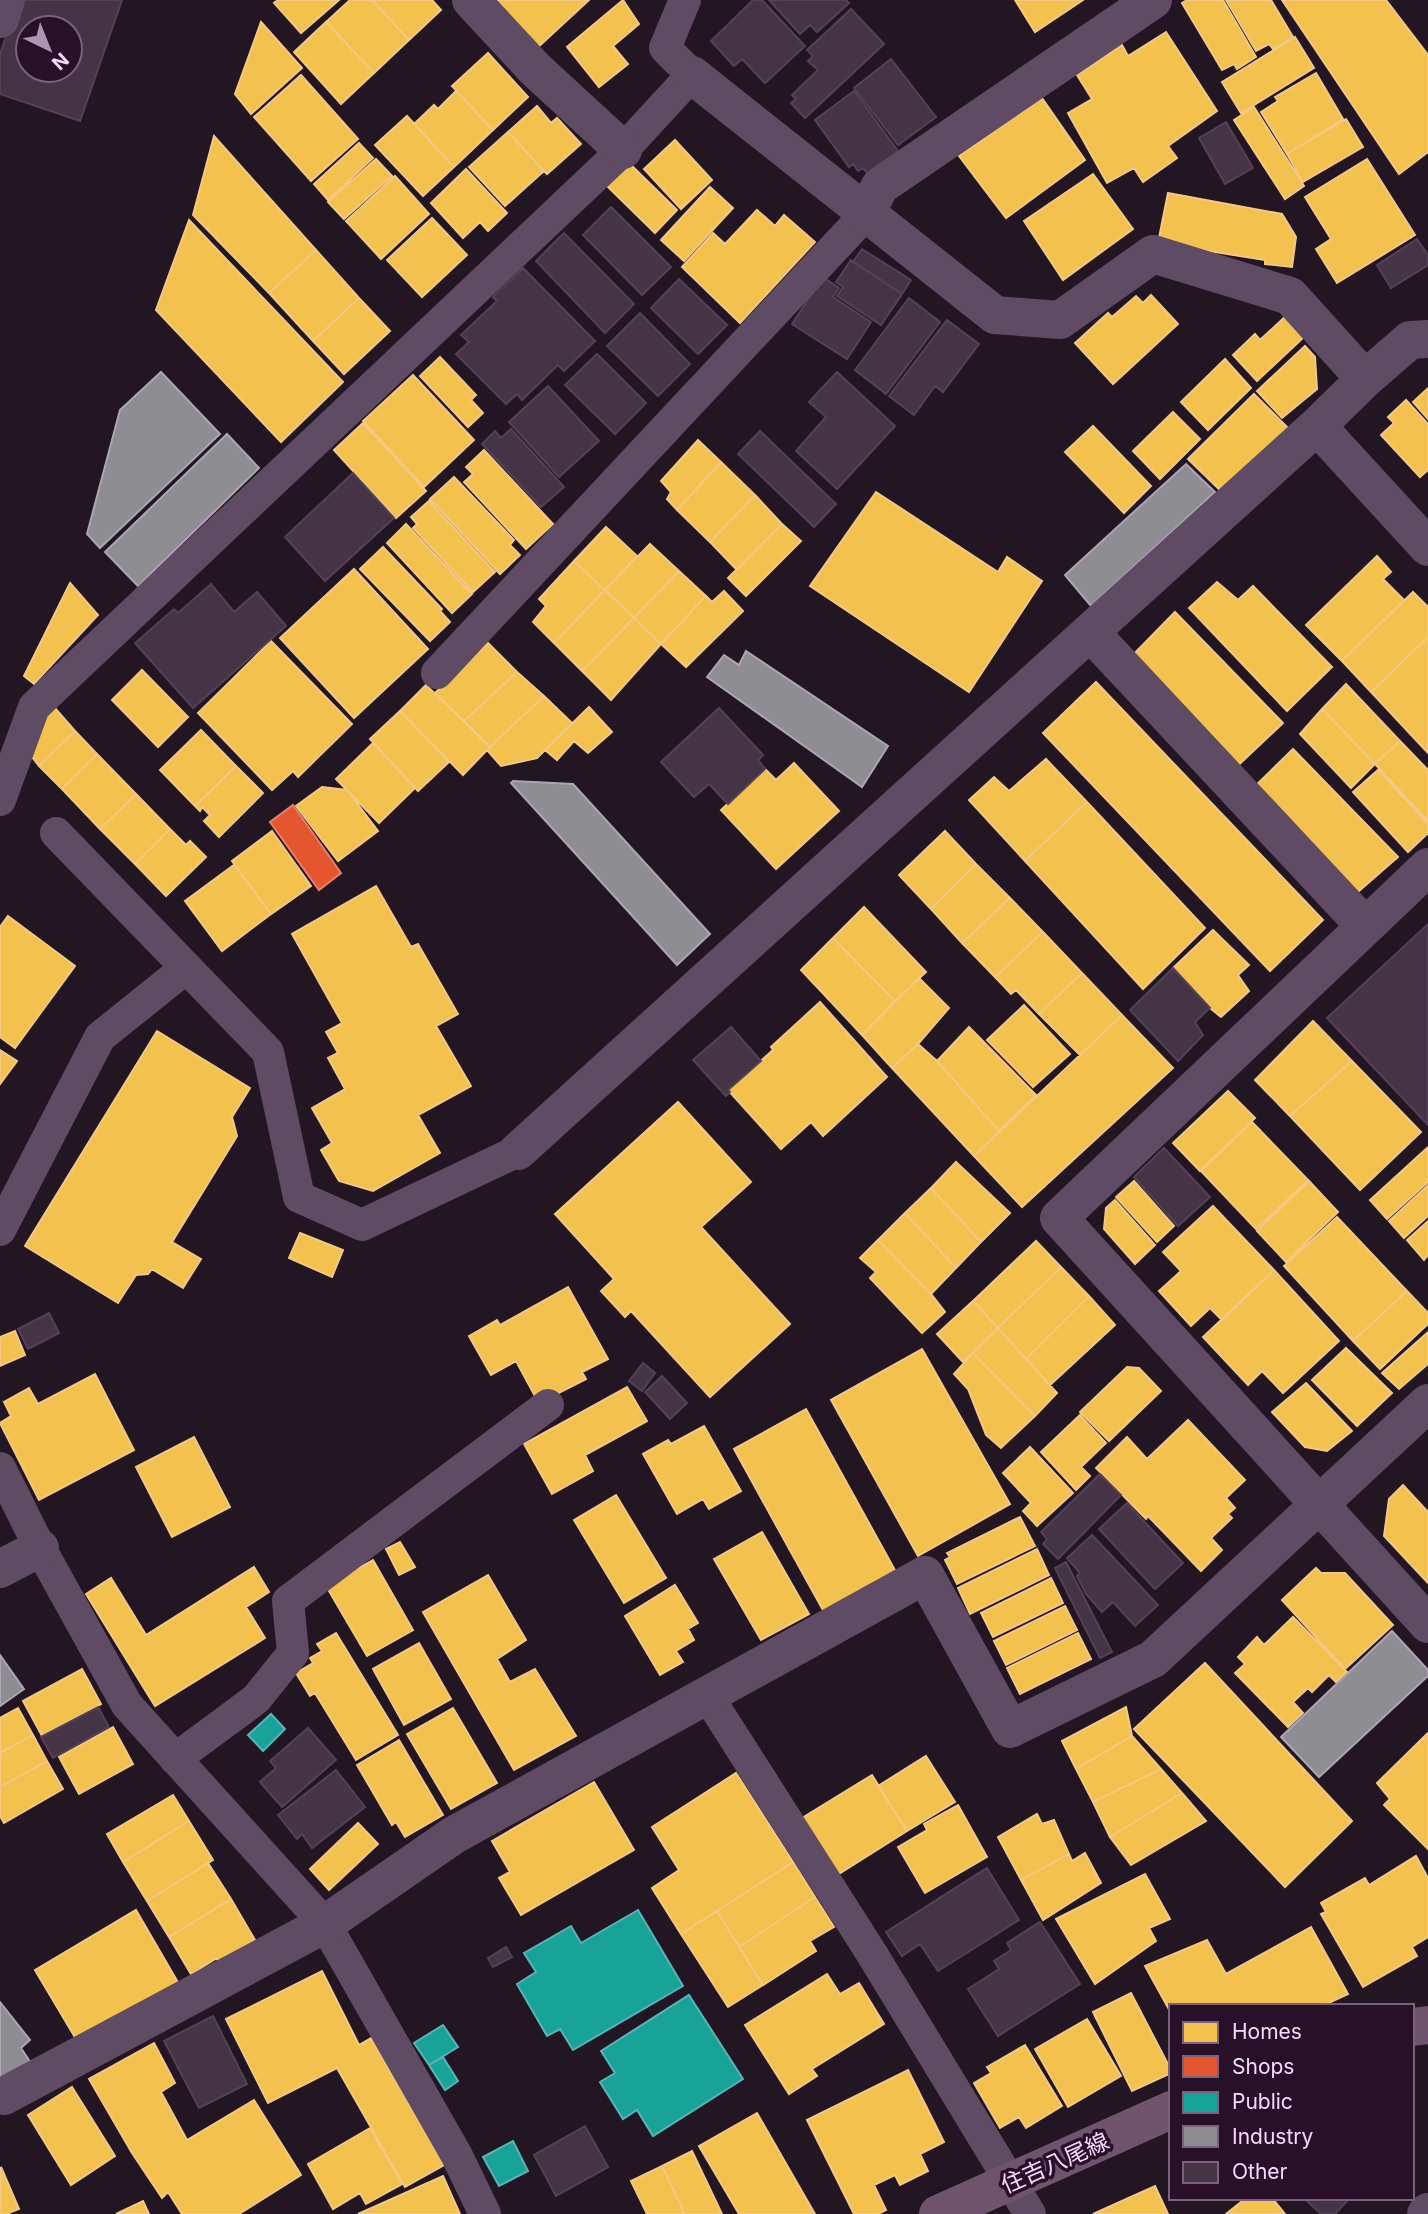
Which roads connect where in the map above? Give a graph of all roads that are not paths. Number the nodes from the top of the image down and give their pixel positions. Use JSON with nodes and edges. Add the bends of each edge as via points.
{"nodes":[{"id":1,"x":6,"y":0,"type":"edge"},
{"id":2,"x":471,"y":0,"type":"edge"},
{"id":3,"x":685,"y":0,"type":"edge"},
{"id":4,"x":1153,"y":0,"type":"edge"},
{"id":5,"x":0,"y":19,"type":"edge"},
{"id":6,"x":692,"y":75,"type":"junction"},
{"id":7,"x":623,"y":150,"type":"junction"},
{"id":8,"x":865,"y":215,"type":"junction"},
{"id":9,"x":1428,"y":339,"type":"edge"},
{"id":10,"x":1365,"y":379,"type":"junction"},
{"id":11,"x":1317,"y":426,"type":"junction"},
{"id":12,"x":1428,"y":547,"type":"edge"},
{"id":13,"x":1090,"y":632,"type":"junction"},
{"id":14,"x":437,"y":673,"type":"dead end"},
{"id":15,"x":0,"y":800,"type":"edge"},
{"id":16,"x":56,"y":833,"type":"dead end"},
{"id":17,"x":1428,"y":867,"type":"edge"},
{"id":18,"x":1365,"y":926,"type":"junction"},
{"id":19,"x":186,"y":968,"type":"junction"},
{"id":20,"x":518,"y":1151,"type":"joint"},
{"id":21,"x":0,"y":1230,"type":"edge"},
{"id":22,"x":1428,"y":1404,"type":"edge"},
{"id":23,"x":548,"y":1405,"type":"dead end"},
{"id":24,"x":0,"y":1468,"type":"edge"},
{"id":25,"x":1318,"y":1503,"type":"junction"},
{"id":26,"x":40,"y":1548,"type":"junction"},
{"id":27,"x":0,"y":1569,"type":"edge"},
{"id":28,"x":1428,"y":1624,"type":"edge"},
{"id":29,"x":706,"y":1695,"type":"junction"},
{"id":30,"x":175,"y":1759,"type":"junction"},
{"id":31,"x":325,"y":1924,"type":"junction"},
{"id":32,"x":1,"y":2095,"type":"edge"},
{"id":33,"x":1169,"y":2111,"type":"edge"},
{"id":34,"x":1021,"y":2198,"type":"edge"},
{"id":35,"x":485,"y":2214,"type":"edge"},
{"id":36,"x":938,"y":2214,"type":"edge"}],
"edges":[{"from":1,"to":5,"type":"street"},
{"from":2,"to":7,"type":"street","via":[[535,69]]},
{"from":3,"to":6,"type":"lane","via":[[666,48]]},
{"from":4,"to":8,"type":"street","via":[[880,186]]},
{"from":6,"to":7,"type":"lane"},
{"from":6,"to":8,"type":"street"},
{"from":7,"to":15,"type":"lane","via":[[34,707]]},
{"from":8,"to":10,"type":"street","via":[[995,316],[1060,320],[1153,254],[1290,296]]},
{"from":8,"to":14,"type":"lane"},
{"from":9,"to":10,"type":"street","via":[[1410,340]]},
{"from":10,"to":11,"type":"street"},
{"from":11,"to":12,"type":"street"},
{"from":11,"to":13,"type":"street"},
{"from":13,"to":18,"type":"street"},
{"from":13,"to":20,"type":"street"},
{"from":16,"to":19,"type":"lane"},
{"from":17,"to":18,"type":"street"},
{"from":18,"to":25,"type":"street","via":[[1059,1218]]},
{"from":19,"to":20,"type":"lane","via":[[268,1052],[299,1197],[362,1225]]},
{"from":19,"to":21,"type":"lane","via":[[100,1037]]},
{"from":22,"to":25,"type":"street"},
{"from":23,"to":30,"type":"lane","via":[[288,1601],[293,1653],[256,1699]]},
{"from":24,"to":26,"type":"lane"},
{"from":25,"to":28,"type":"street"},
{"from":25,"to":29,"type":"street","via":[[1153,1659],[1010,1729],[925,1575]]},
{"from":26,"to":27,"type":"street"},
{"from":26,"to":30,"type":"lane","via":[[127,1705]]},
{"from":29,"to":31,"type":"street","via":[[454,1835]]},
{"from":29,"to":34,"type":"lane"},
{"from":30,"to":31,"type":"lane"},
{"from":31,"to":32,"type":"street"},
{"from":31,"to":35,"type":"lane","via":[[457,2156]]},
{"from":33,"to":34,"type":"main road","name":"住吉八尾線"},
{"from":34,"to":36,"type":"main road","name":"住吉八尾線"}]}
